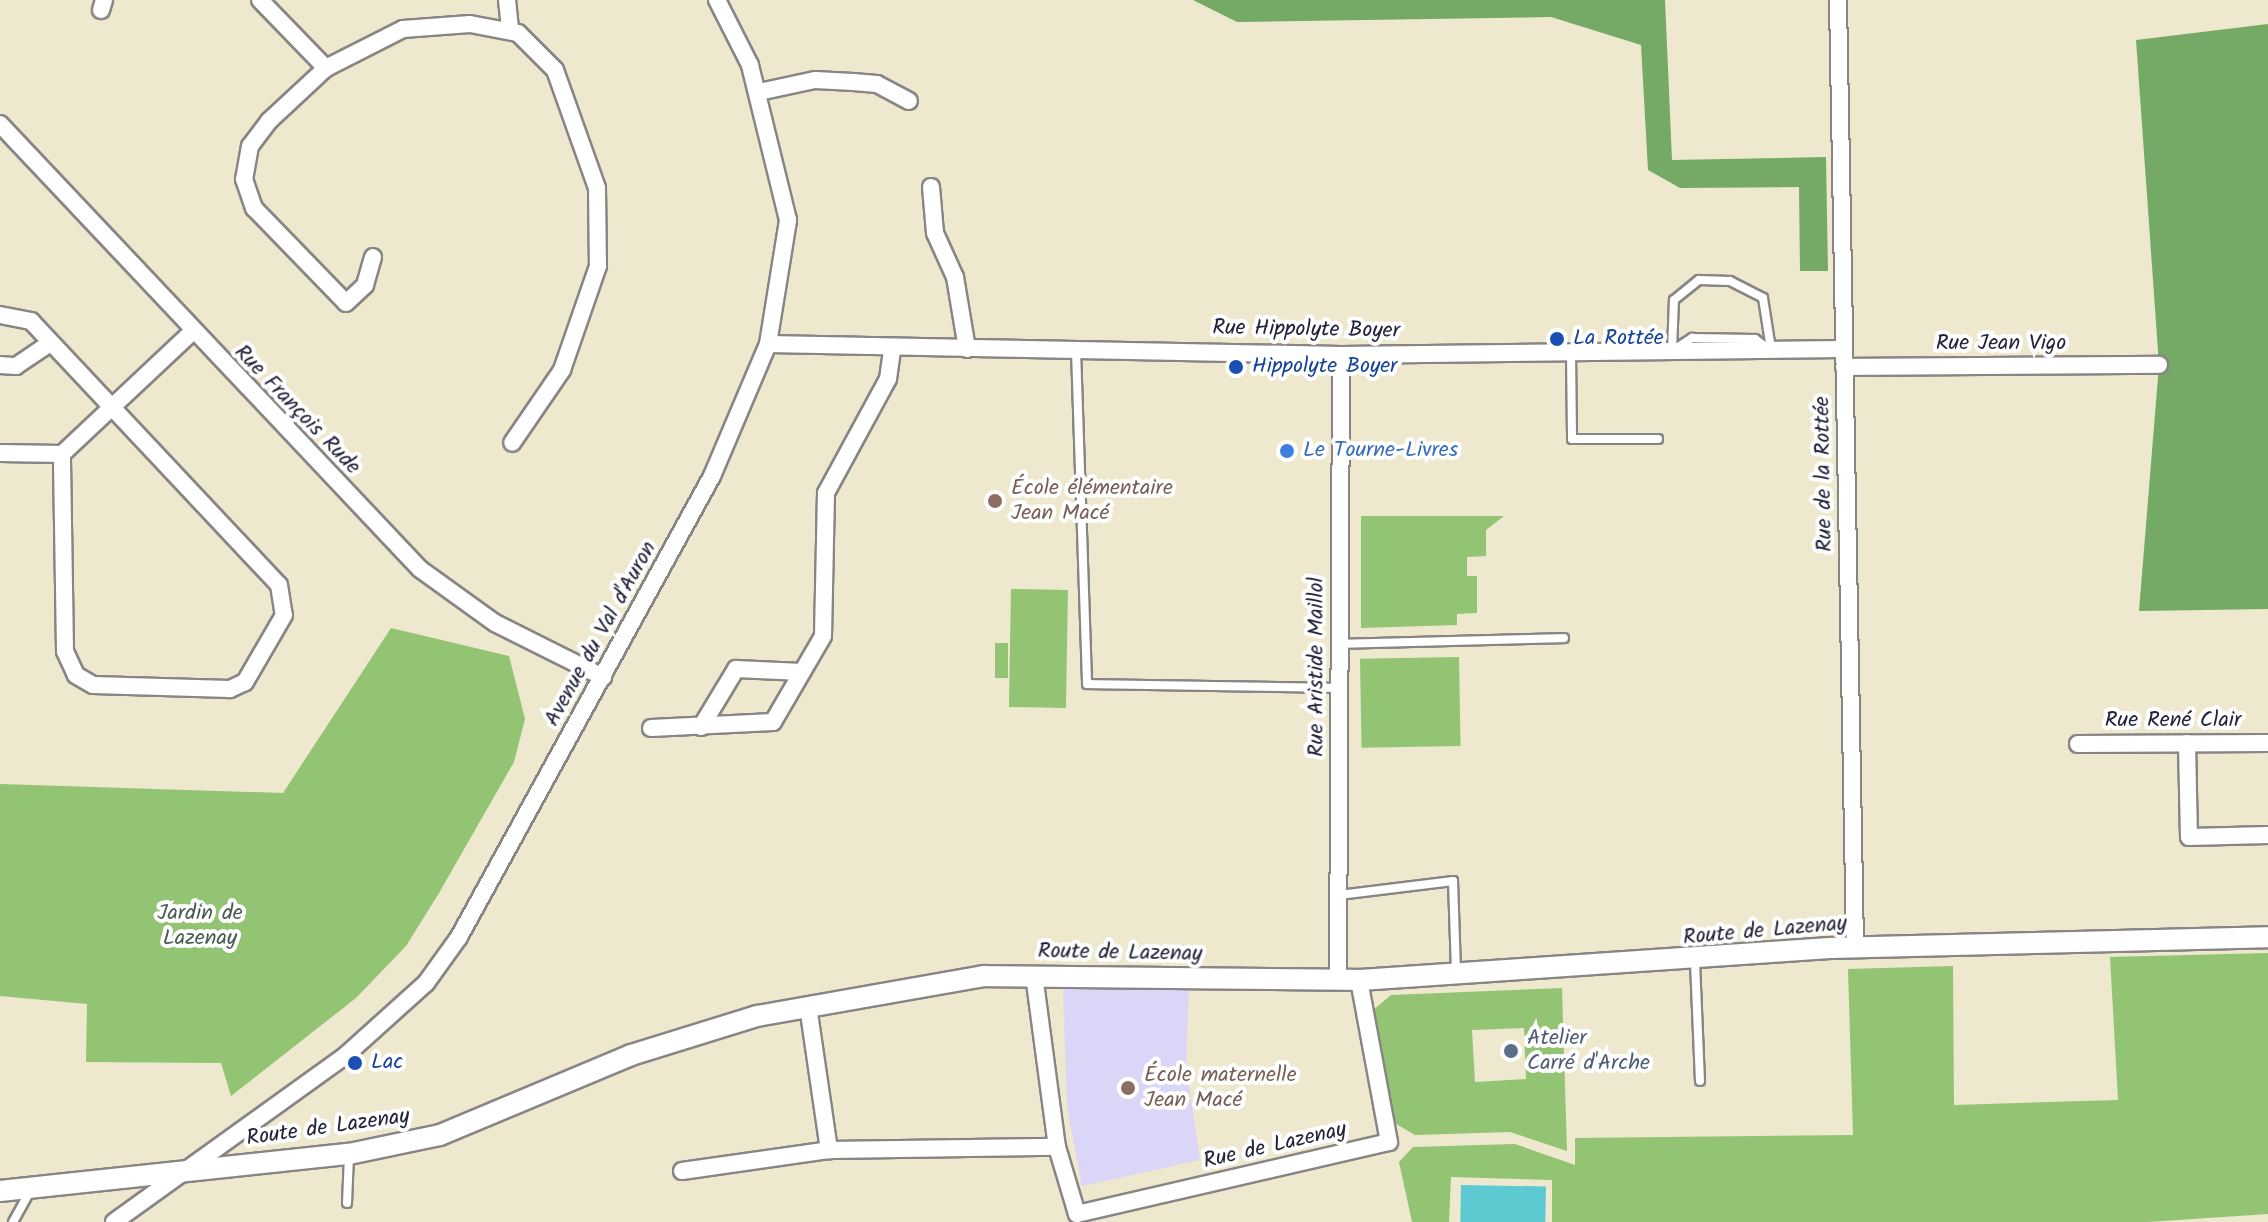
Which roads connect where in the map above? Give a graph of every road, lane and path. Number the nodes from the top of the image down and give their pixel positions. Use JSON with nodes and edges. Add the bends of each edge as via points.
{"nodes":[{"id":1,"x":260,"y":0,"type":"edge"},
{"id":2,"x":507,"y":0,"type":"edge"},
{"id":3,"x":717,"y":0,"type":"edge"},
{"id":4,"x":1838,"y":0,"type":"edge"},
{"id":5,"x":510,"y":31,"type":"junction"},
{"id":6,"x":326,"y":68,"type":"junction"},
{"id":7,"x":759,"y":92,"type":"junction"},
{"id":8,"x":909,"y":101,"type":"dead end"},
{"id":9,"x":0,"y":124,"type":"edge"},
{"id":10,"x":931,"y":187,"type":"dead end"},
{"id":11,"x":373,"y":257,"type":"dead end"},
{"id":12,"x":0,"y":315,"type":"edge"},
{"id":13,"x":191,"y":333,"type":"junction"},
{"id":14,"x":50,"y":343,"type":"junction"},
{"id":15,"x":768,"y":344,"type":"junction"},
{"id":16,"x":967,"y":349,"type":"junction"},
{"id":17,"x":1843,"y":349,"type":"junction"},
{"id":18,"x":892,"y":350,"type":"junction"},
{"id":19,"x":1076,"y":350,"type":"junction"},
{"id":20,"x":1771,"y":350,"type":"junction"},
{"id":21,"x":1672,"y":351,"type":"junction"},
{"id":22,"x":1571,"y":353,"type":"junction"},
{"id":23,"x":1341,"y":355,"type":"junction"},
{"id":24,"x":0,"y":365,"type":"edge"},
{"id":25,"x":2159,"y":365,"type":"dead end"},
{"id":26,"x":1844,"y":367,"type":"junction"},
{"id":27,"x":109,"y":410,"type":"junction"},
{"id":28,"x":1658,"y":439,"type":"dead end"},
{"id":29,"x":512,"y":443,"type":"dead end"},
{"id":30,"x":0,"y":453,"type":"edge"},
{"id":31,"x":62,"y":454,"type":"junction"},
{"id":32,"x":1564,"y":638,"type":"dead end"},
{"id":33,"x":1339,"y":644,"type":"junction"},
{"id":34,"x":802,"y":672,"type":"junction"},
{"id":35,"x":603,"y":677,"type":"junction"},
{"id":36,"x":1339,"y":688,"type":"junction"},
{"id":37,"x":701,"y":727,"type":"junction"},
{"id":38,"x":651,"y":728,"type":"dead end"},
{"id":39,"x":2187,"y":743,"type":"junction"},
{"id":40,"x":2268,"y":743,"type":"edge"},
{"id":41,"x":2078,"y":744,"type":"dead end"},
{"id":42,"x":2268,"y":835,"type":"edge"},
{"id":43,"x":1338,"y":895,"type":"junction"},
{"id":44,"x":2268,"y":937,"type":"edge"},
{"id":45,"x":1855,"y":947,"type":"junction"},
{"id":46,"x":1695,"y":962,"type":"junction"},
{"id":47,"x":1034,"y":975,"type":"junction"},
{"id":48,"x":1456,"y":976,"type":"junction"},
{"id":49,"x":1348,"y":980,"type":"junction"},
{"id":50,"x":808,"y":1006,"type":"junction"},
{"id":51,"x":1700,"y":1081,"type":"dead end"},
{"id":52,"x":1057,"y":1147,"type":"junction"},
{"id":53,"x":829,"y":1150,"type":"junction"},
{"id":54,"x":349,"y":1154,"type":"junction"},
{"id":55,"x":188,"y":1170,"type":"junction"},
{"id":56,"x":682,"y":1171,"type":"dead end"},
{"id":57,"x":31,"y":1188,"type":"junction"},
{"id":58,"x":0,"y":1191,"type":"edge"},
{"id":59,"x":347,"y":1203,"type":"dead end"},
{"id":60,"x":13,"y":1222,"type":"edge"},
{"id":61,"x":114,"y":1222,"type":"edge"}],
"edges":[{"from":1,"to":6,"type":"street"},
{"from":2,"to":5,"type":"street"},
{"from":3,"to":7,"type":"street","name":"Avenue du Val d'Auron"},
{"from":4,"to":17,"type":"street","name":"Rue de la Rottée"},
{"from":5,"to":6,"type":"street","via":[[470,24],[403,29]]},
{"from":5,"to":29,"type":"street","via":[[555,70],[576,112],[597,188],[600,235],[585,319],[562,370]]},
{"from":6,"to":11,"type":"street","via":[[250,146],[244,179],[254,208],[346,303],[365,285]]},
{"from":7,"to":8,"type":"street","via":[[815,80],[853,82],[877,84]]},
{"from":7,"to":15,"type":"street","name":"Avenue du Val d'Auron","via":[[788,220]]},
{"from":9,"to":13,"type":"street","name":"Rue François Rude"},
{"from":10,"to":16,"type":"street","via":[[935,233],[955,277]]},
{"from":12,"to":14,"type":"street","via":[[31,321]]},
{"from":13,"to":27,"type":"street"},
{"from":13,"to":35,"type":"street","name":"Rue François Rude","via":[[420,569],[495,623]]},
{"from":14,"to":24,"type":"street","via":[[16,366]]},
{"from":14,"to":27,"type":"street"},
{"from":15,"to":18,"type":"street","name":"Rue Hippolyte Boyer"},
{"from":15,"to":35,"type":"street","name":"Avenue du Val d'Auron","via":[[712,476]]},
{"from":16,"to":18,"type":"street","name":"Rue Hippolyte Boyer"},
{"from":16,"to":19,"type":"street","name":"Rue Hippolyte Boyer"},
{"from":17,"to":20,"type":"street","name":"Rue Hippolyte Boyer"},
{"from":17,"to":26,"type":"street","name":"Rue de la Rottée"},
{"from":18,"to":34,"type":"street","via":[[888,379],[826,493],[823,636]]},
{"from":19,"to":23,"type":"street","name":"Rue Hippolyte Boyer"},
{"from":19,"to":36,"type":"lane","via":[[1087,684]]},
{"from":20,"to":21,"type":"street","name":"Rue Hippolyte Boyer"},
{"from":20,"to":21,"type":"lane","via":[[1763,298],[1730,281],[1699,280],[1674,300]]},
{"from":21,"to":22,"type":"street","name":"Rue Hippolyte Boyer"},
{"from":22,"to":23,"type":"street","name":"Rue Hippolyte Boyer"},
{"from":22,"to":28,"type":"lane","via":[[1572,439]]},
{"from":23,"to":33,"type":"street","name":"Rue Aristide Maillol"},
{"from":25,"to":26,"type":"street","name":"Rue Jean Vigo"},
{"from":26,"to":45,"type":"street","name":"Rue de la Rottée"},
{"from":27,"to":31,"type":"street"},
{"from":27,"to":31,"type":"street","via":[[279,585],[284,615],[245,682],[230,689],[93,685],[67,664]]},
{"from":30,"to":31,"type":"street"},
{"from":32,"to":33,"type":"lane"},
{"from":33,"to":36,"type":"street","name":"Rue Aristide Maillol"},
{"from":34,"to":37,"type":"street","via":[[773,722]]},
{"from":34,"to":37,"type":"street","via":[[736,669]]},
{"from":35,"to":55,"type":"street","name":"Avenue du Val d'Auron","via":[[459,937],[426,983],[356,1047]]},
{"from":36,"to":43,"type":"street","name":"Rue Aristide Maillol"},
{"from":37,"to":38,"type":"street"},
{"from":39,"to":40,"type":"street","name":"Rue René Clair"},
{"from":39,"to":41,"type":"street","name":"Rue René Clair"},
{"from":39,"to":42,"type":"street","via":[[2189,837]]},
{"from":43,"to":48,"type":"lane","via":[[1401,882],[1453,881]]},
{"from":43,"to":49,"type":"street","name":"Rue Aristide Maillol"},
{"from":44,"to":45,"type":"street","name":"Route de Lazenay"},
{"from":45,"to":46,"type":"street","name":"Route de Lazenay"},
{"from":46,"to":48,"type":"street","name":"Route de Lazenay"},
{"from":46,"to":51,"type":"lane"},
{"from":47,"to":49,"type":"street","name":"Route de Lazenay"},
{"from":47,"to":50,"type":"street","name":"Route de Lazenay","via":[[983,976]]},
{"from":47,"to":52,"type":"street","name":"Rue de Lazenay"},
{"from":48,"to":49,"type":"street","name":"Route de Lazenay"},
{"from":49,"to":52,"type":"street","name":"Rue de Lazenay","via":[[1389,1142],[1077,1214]]},
{"from":50,"to":53,"type":"street"},
{"from":50,"to":54,"type":"street","name":"Route de Lazenay","via":[[631,1055],[440,1135]]},
{"from":52,"to":53,"type":"street"},
{"from":53,"to":56,"type":"street"},
{"from":54,"to":55,"type":"street","name":"Route de Lazenay"},
{"from":54,"to":59,"type":"lane"},
{"from":55,"to":57,"type":"street","name":"Route de Lazenay"},
{"from":55,"to":61,"type":"street","name":"Avenue du Val d'Auron"},
{"from":57,"to":58,"type":"street","name":"Route de Lazenay"},
{"from":57,"to":60,"type":"lane"}]}
